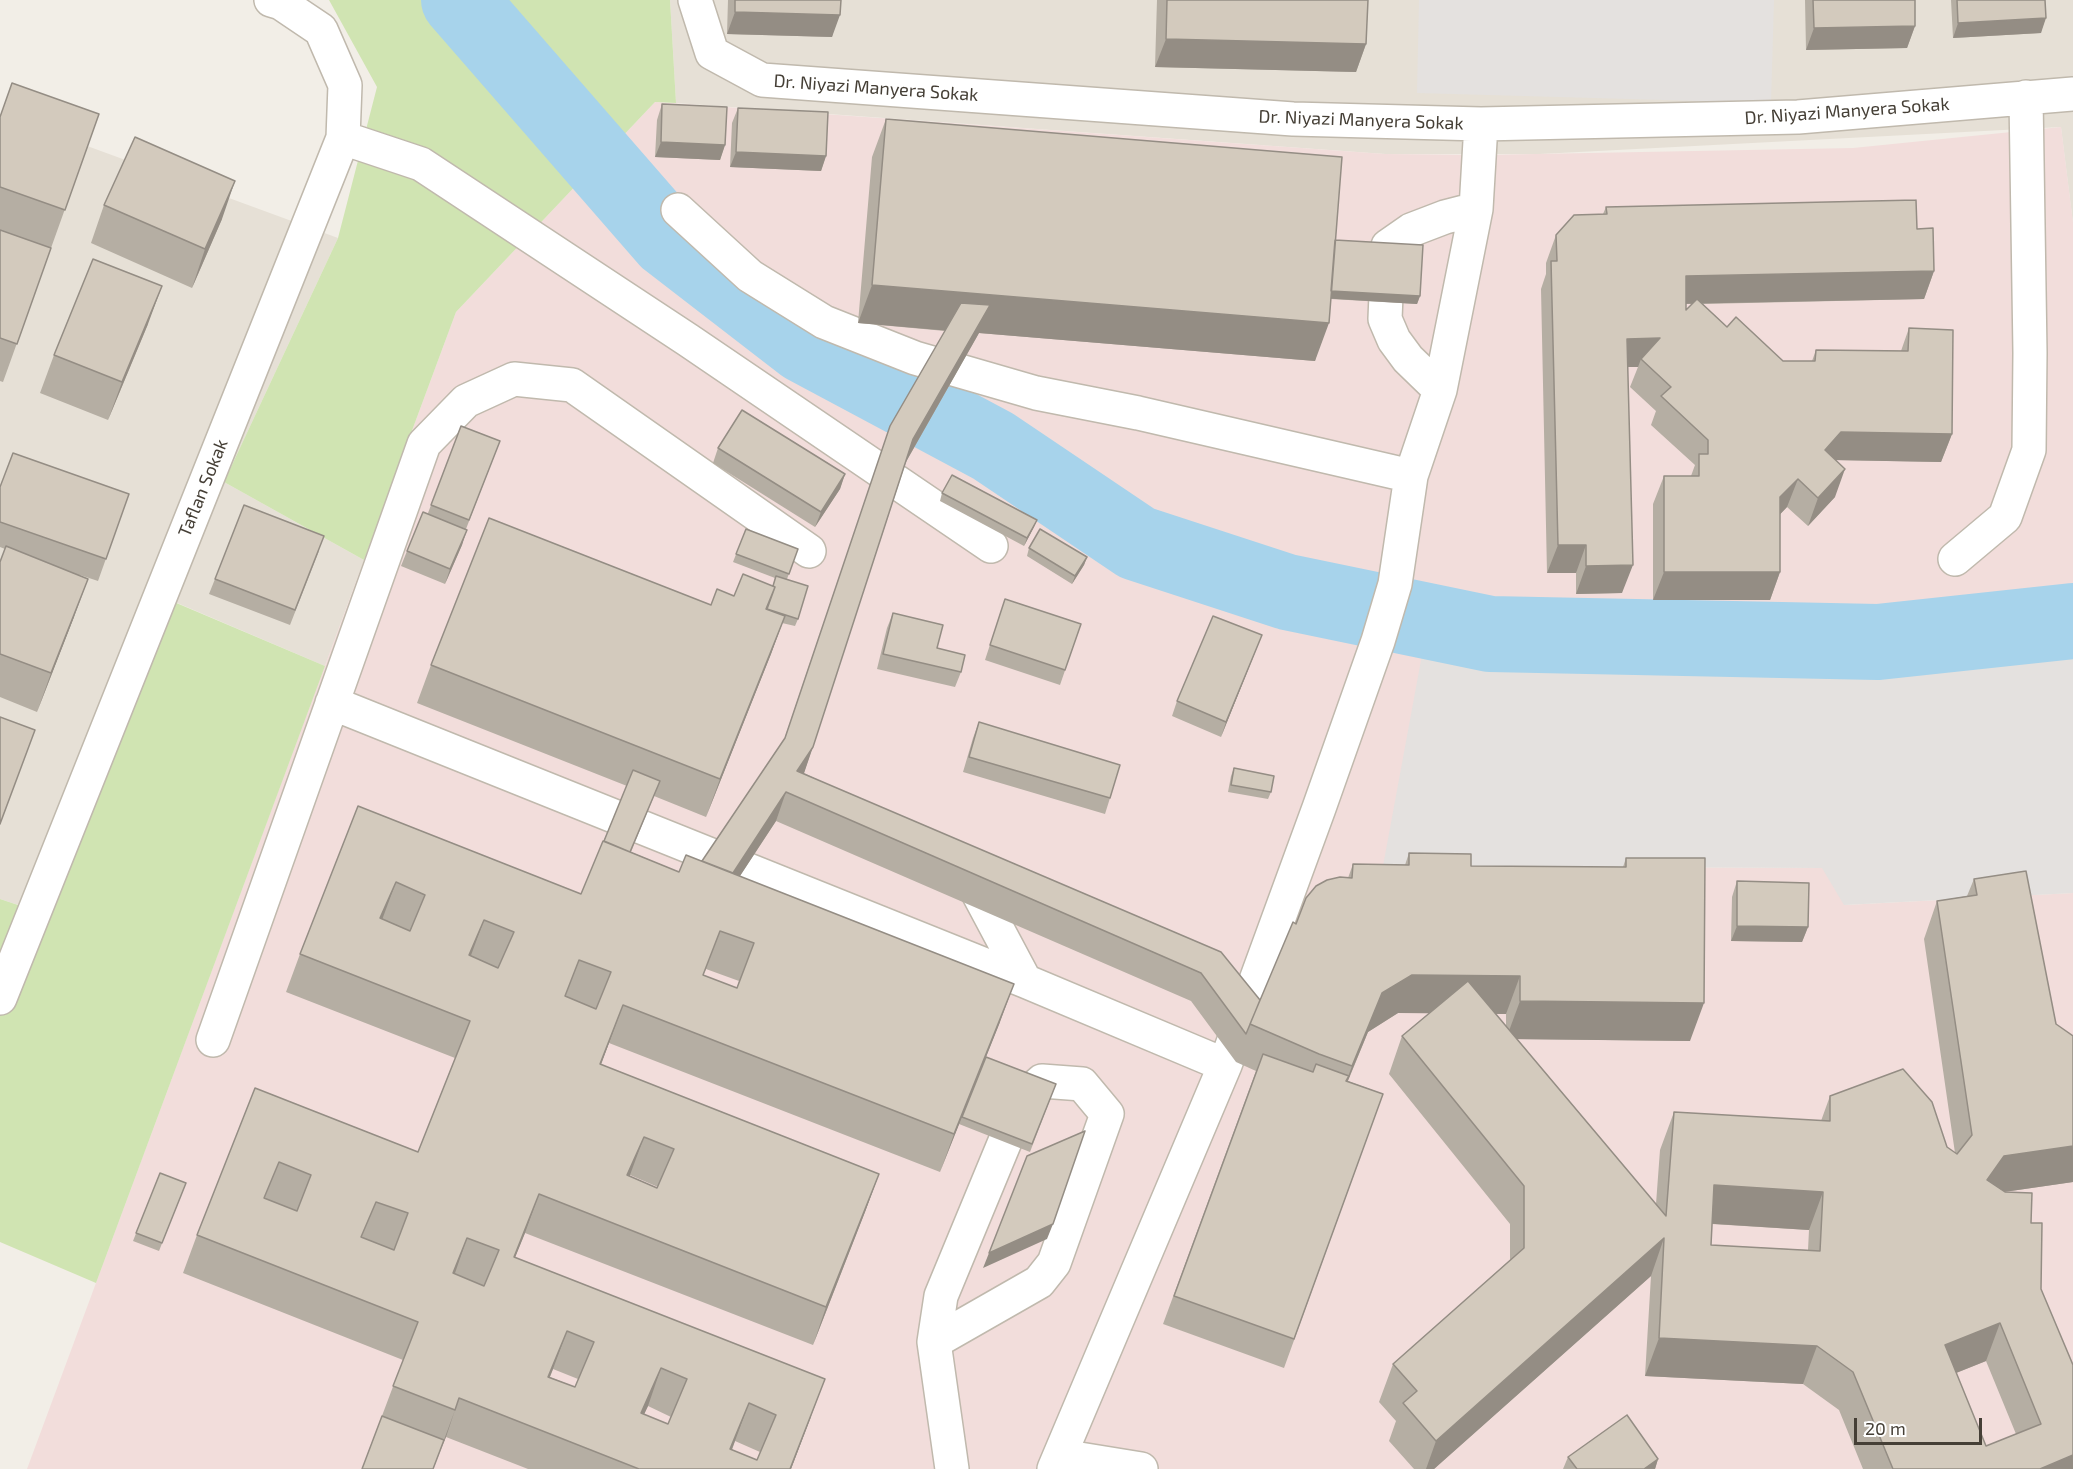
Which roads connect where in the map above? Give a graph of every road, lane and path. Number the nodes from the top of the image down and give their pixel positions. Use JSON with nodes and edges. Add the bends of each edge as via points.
{"nodes":[{"id":1,"x":271,"y":0,"type":"edge"},
{"id":2,"x":695,"y":0,"type":"edge"},
{"id":3,"x":2073,"y":94,"type":"edge"},
{"id":4,"x":2026,"y":97,"type":"junction"},
{"id":5,"x":1481,"y":124,"type":"junction"},
{"id":6,"x":343,"y":138,"type":"junction"},
{"id":7,"x":1476,"y":209,"type":"junction"},
{"id":8,"x":678,"y":210,"type":"dead end"},
{"id":9,"x":1440,"y":390,"type":"junction"},
{"id":10,"x":1411,"y":476,"type":"junction"},
{"id":11,"x":992,"y":546,"type":"dead end"},
{"id":12,"x":809,"y":551,"type":"dead end"},
{"id":13,"x":1955,"y":559,"type":"dead end"},
{"id":14,"x":332,"y":703,"type":"junction"},
{"id":15,"x":950,"y":849,"type":"edge"},
{"id":16,"x":1025,"y":981,"type":"junction"},
{"id":17,"x":0,"y":998,"type":"edge"},
{"id":18,"x":213,"y":1040,"type":"dead end"},
{"id":19,"x":1225,"y":1065,"type":"junction"},
{"id":20,"x":934,"y":1342,"type":"junction"},
{"id":21,"x":1058,"y":1462,"type":"edge"},
{"id":22,"x":952,"y":1469,"type":"edge"},
{"id":23,"x":1141,"y":1469,"type":"edge"}],
"edges":[{"from":1,"to":6,"type":"street","name":"Taflan Sokak","via":[[321,30],[345,85]]},
{"from":2,"to":5,"type":"street","name":"Dr. Niyazi Manyera Sokak","via":[[712,53],[762,80],[1293,119]]},
{"from":3,"to":4,"type":"street","name":"Dr. Niyazi Manyera Sokak"},
{"from":4,"to":5,"type":"street","name":"Dr. Niyazi Manyera Sokak","via":[[1798,117]]},
{"from":4,"to":13,"type":"street","via":[[2029,450],[2006,518]]},
{"from":5,"to":7,"type":"street"},
{"from":6,"to":11,"type":"street","via":[[421,164]]},
{"from":6,"to":17,"type":"street","name":"Taflan Sokak"},
{"from":7,"to":9,"type":"street"},
{"from":7,"to":9,"type":"street","via":[[1411,230],[1388,246],[1385,319],[1394,340]]},
{"from":8,"to":10,"type":"street","via":[[750,276],[824,322],[915,358],[1036,393]]},
{"from":9,"to":10,"type":"street"},
{"from":10,"to":19,"type":"street","via":[[1395,584],[1378,640]]},
{"from":12,"to":14,"type":"street","via":[[572,385],[514,379],[466,401],[424,444]]},
{"from":14,"to":16,"type":"street"},
{"from":14,"to":18,"type":"street"},
{"from":15,"to":16,"type":"street","via":[[957,854]]},
{"from":16,"to":19,"type":"street"},
{"from":19,"to":21,"type":"street"},
{"from":20,"to":20,"type":"street","via":[[941,1296],[1023,1098],[1042,1081],[1082,1084],[1107,1114],[1054,1263],[1039,1282]]},
{"from":20,"to":22,"type":"street"},
{"from":21,"to":23,"type":"street"}]}
